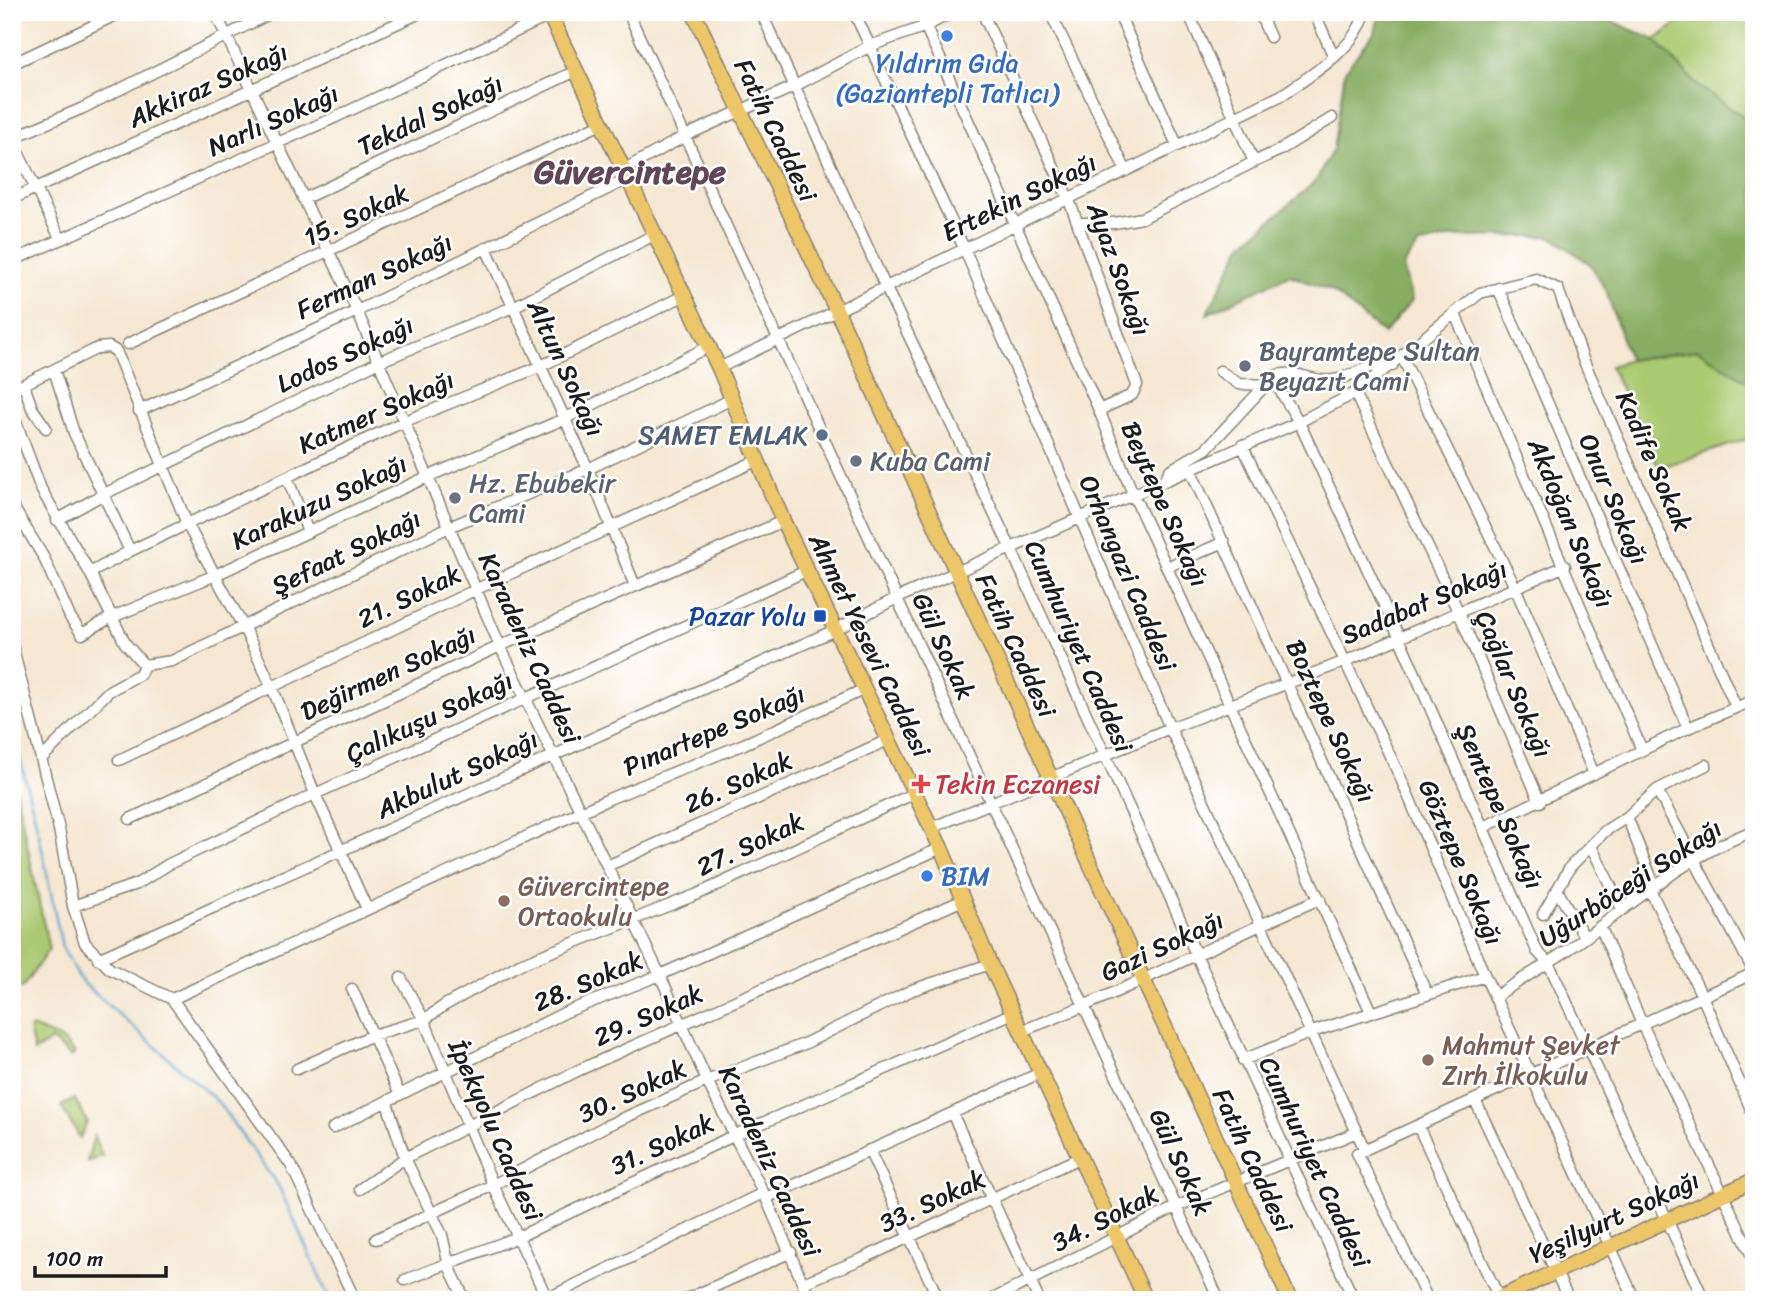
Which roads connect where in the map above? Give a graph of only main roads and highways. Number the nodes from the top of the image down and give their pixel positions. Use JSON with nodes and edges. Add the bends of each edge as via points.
{"nodes":[{"id":1,"x":693,"y":12,"type":"edge"},
{"id":2,"x":548,"y":14,"type":"edge"},
{"id":3,"x":1754,"y":1180,"type":"edge"},
{"id":4,"x":1498,"y":1299,"type":"edge"},
{"id":5,"x":1146,"y":1300,"type":"edge"},
{"id":6,"x":1290,"y":1300,"type":"edge"}],
"edges":[{"from":1,"to":6,"type":"main road","name":"Fatih Caddesi","via":[[837,311]]},
{"from":2,"to":5,"type":"main road","name":"Ahmet Yesevi Caddesi","via":[[719,368],[783,521],[941,848]]},
{"from":3,"to":4,"type":"main road","name":"Yeşilyurt Sokağı"}]}
